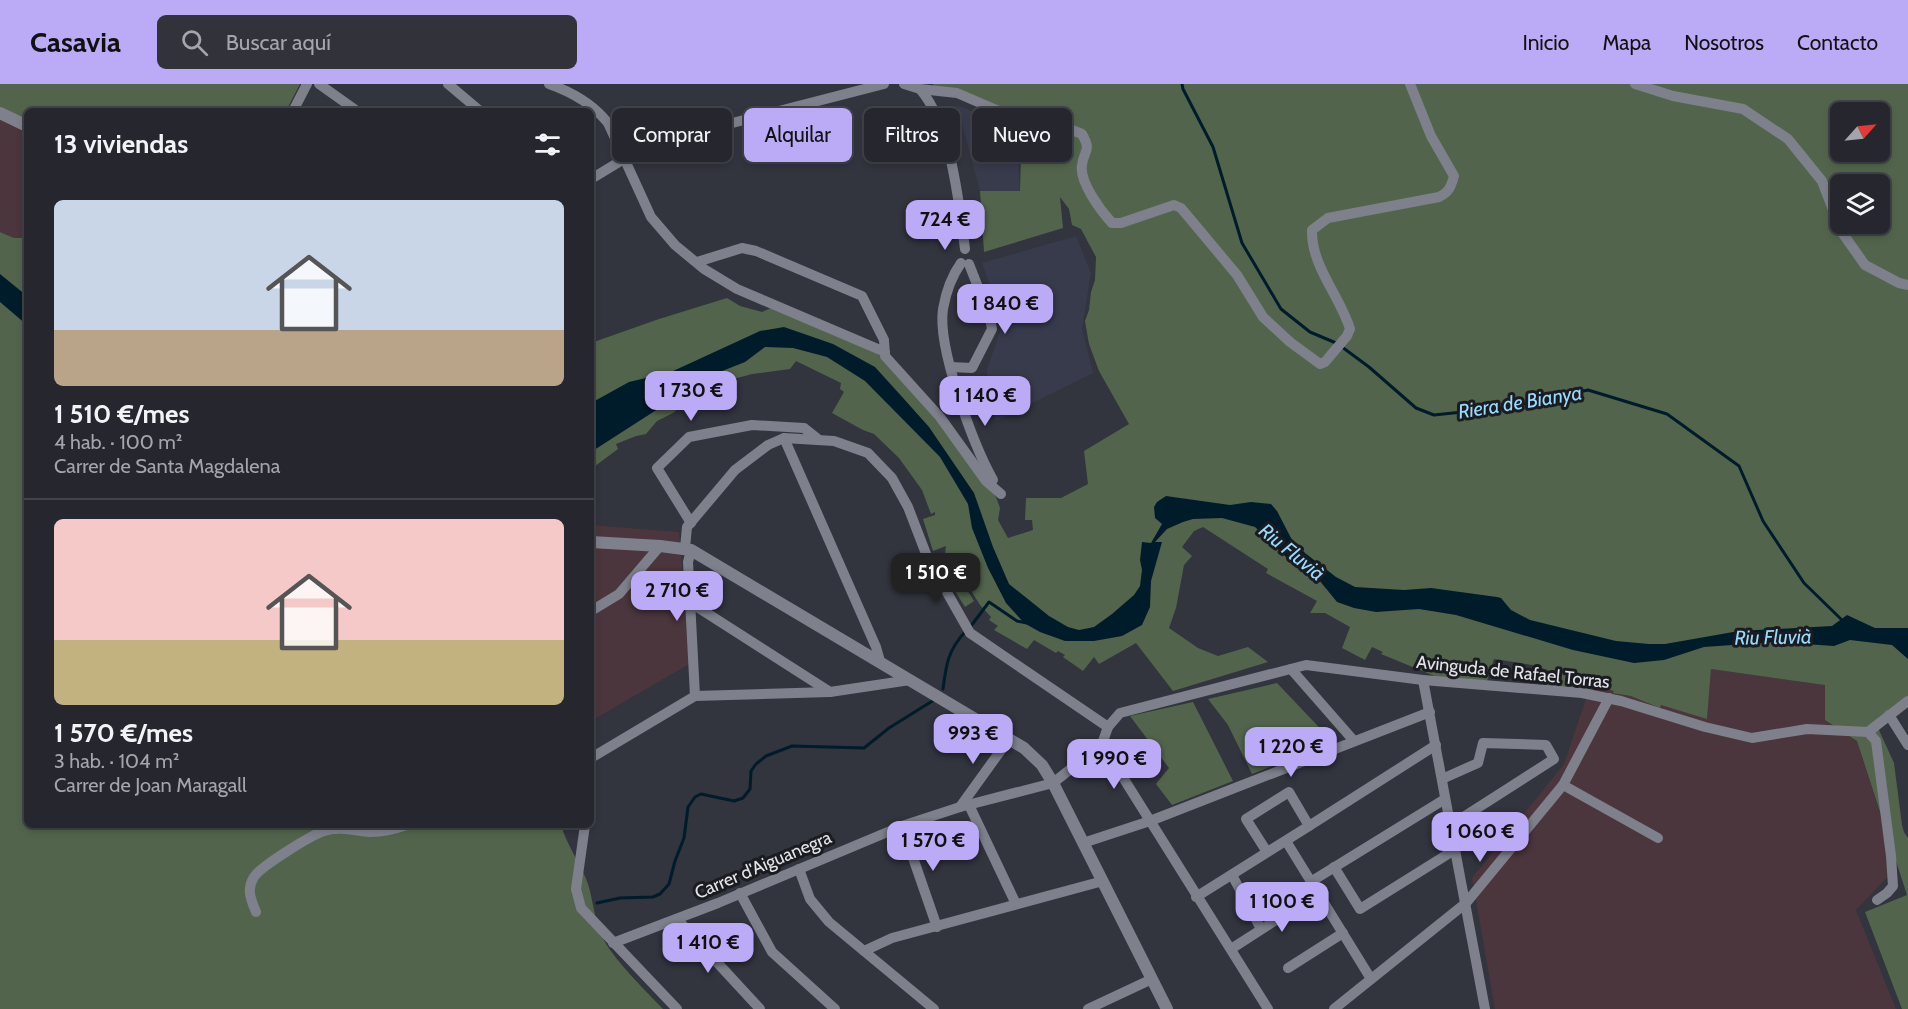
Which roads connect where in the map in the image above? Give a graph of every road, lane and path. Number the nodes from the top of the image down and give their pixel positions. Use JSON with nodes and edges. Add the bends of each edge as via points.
{"nodes":[{"id":1,"x":307,"y":84,"type":"edge"},
{"id":2,"x":319,"y":84,"type":"edge"},
{"id":3,"x":448,"y":84,"type":"edge"},
{"id":4,"x":549,"y":84,"type":"edge"},
{"id":5,"x":884,"y":84,"type":"edge"},
{"id":6,"x":904,"y":84,"type":"edge"},
{"id":7,"x":1410,"y":84,"type":"edge"},
{"id":8,"x":1635,"y":84,"type":"edge"},
{"id":9,"x":919,"y":86,"type":"edge"},
{"id":10,"x":295,"y":108,"type":"edge"},
{"id":11,"x":353,"y":108,"type":"edge"},
{"id":12,"x":476,"y":108,"type":"edge"},
{"id":13,"x":593,"y":108,"type":"edge"},
{"id":14,"x":594,"y":109,"type":"edge"},
{"id":15,"x":0,"y":113,"type":"edge"},
{"id":16,"x":732,"y":123,"type":"edge"},
{"id":17,"x":24,"y":125,"type":"edge"},
{"id":18,"x":612,"y":132,"type":"edge"},
{"id":19,"x":619,"y":162,"type":"edge"},
{"id":20,"x":625,"y":162,"type":"edge"},
{"id":21,"x":594,"y":177,"type":"edge"},
{"id":22,"x":697,"y":262,"type":"junction"},
{"id":23,"x":965,"y":263,"type":"junction"},
{"id":24,"x":1908,"y":285,"type":"edge"},
{"id":25,"x":885,"y":352,"type":"junction"},
{"id":26,"x":951,"y":367,"type":"junction"},
{"id":27,"x":784,"y":438,"type":"junction"},
{"id":28,"x":820,"y":440,"type":"junction"},
{"id":29,"x":691,"y":523,"type":"junction"},
{"id":30,"x":594,"y":542,"type":"edge"},
{"id":31,"x":660,"y":546,"type":"junction"},
{"id":32,"x":688,"y":549,"type":"junction"},
{"id":33,"x":691,"y":603,"type":"junction"},
{"id":34,"x":594,"y":609,"type":"edge"},
{"id":35,"x":880,"y":661,"type":"junction"},
{"id":36,"x":1291,"y":669,"type":"junction"},
{"id":37,"x":910,"y":680,"type":"junction"},
{"id":38,"x":1423,"y":680,"type":"junction"},
{"id":39,"x":830,"y":692,"type":"junction"},
{"id":40,"x":695,"y":696,"type":"junction"},
{"id":41,"x":1609,"y":698,"type":"junction"},
{"id":42,"x":1908,"y":701,"type":"edge"},
{"id":43,"x":1430,"y":712,"type":"junction"},
{"id":44,"x":1889,"y":715,"type":"junction"},
{"id":45,"x":1108,"y":727,"type":"junction"},
{"id":46,"x":1868,"y":732,"type":"junction"},
{"id":47,"x":1009,"y":739,"type":"junction"},
{"id":48,"x":1354,"y":741,"type":"junction"},
{"id":49,"x":1102,"y":744,"type":"junction"},
{"id":50,"x":1436,"y":745,"type":"junction"},
{"id":51,"x":1908,"y":746,"type":"edge"},
{"id":52,"x":594,"y":756,"type":"edge"},
{"id":53,"x":1554,"y":759,"type":"junction"},
{"id":54,"x":1571,"y":771,"type":"junction"},
{"id":55,"x":1442,"y":779,"type":"junction"},
{"id":56,"x":1053,"y":783,"type":"junction"},
{"id":57,"x":1563,"y":785,"type":"junction"},
{"id":58,"x":1445,"y":799,"type":"junction"},
{"id":59,"x":965,"y":806,"type":"junction"},
{"id":60,"x":1150,"y":821,"type":"junction"},
{"id":61,"x":1451,"y":825,"type":"junction"},
{"id":62,"x":902,"y":826,"type":"junction"},
{"id":63,"x":1309,"y":826,"type":"junction"},
{"id":64,"x":397,"y":828,"type":"edge"},
{"id":65,"x":585,"y":828,"type":"edge"},
{"id":66,"x":1658,"y":838,"type":"dead end"},
{"id":67,"x":1286,"y":841,"type":"junction"},
{"id":68,"x":1083,"y":843,"type":"junction"},
{"id":69,"x":1456,"y":849,"type":"junction"},
{"id":70,"x":1267,"y":852,"type":"junction"},
{"id":71,"x":1334,"y":867,"type":"junction"},
{"id":72,"x":799,"y":869,"type":"junction"},
{"id":73,"x":1232,"y":875,"type":"junction"},
{"id":74,"x":1102,"y":881,"type":"junction"},
{"id":75,"x":1312,"y":881,"type":"junction"},
{"id":76,"x":1318,"y":893,"type":"junction"},
{"id":77,"x":740,"y":894,"type":"junction"},
{"id":78,"x":1196,"y":897,"type":"junction"},
{"id":79,"x":1877,"y":900,"type":"dead end"},
{"id":80,"x":1466,"y":903,"type":"junction"},
{"id":81,"x":1016,"y":904,"type":"junction"},
{"id":82,"x":256,"y":912,"type":"dead end"},
{"id":83,"x":677,"y":919,"type":"junction"},
{"id":84,"x":937,"y":927,"type":"junction"},
{"id":85,"x":1261,"y":929,"type":"junction"},
{"id":86,"x":1343,"y":933,"type":"junction"},
{"id":87,"x":613,"y":944,"type":"junction"},
{"id":88,"x":1231,"y":949,"type":"junction"},
{"id":89,"x":864,"y":951,"type":"junction"},
{"id":90,"x":1288,"y":968,"type":"dead end"},
{"id":91,"x":1152,"y":979,"type":"junction"},
{"id":92,"x":1371,"y":979,"type":"junction"},
{"id":93,"x":1483,"y":1008,"type":"edge"},
{"id":94,"x":677,"y":1009,"type":"edge"},
{"id":95,"x":760,"y":1009,"type":"edge"},
{"id":96,"x":835,"y":1009,"type":"edge"},
{"id":97,"x":934,"y":1009,"type":"edge"},
{"id":98,"x":1088,"y":1009,"type":"edge"},
{"id":99,"x":1167,"y":1009,"type":"edge"},
{"id":100,"x":1268,"y":1009,"type":"edge"},
{"id":101,"x":1334,"y":1009,"type":"edge"}],
"edges":[{"from":1,"to":10,"type":"street"},
{"from":2,"to":11,"type":"street"},
{"from":3,"to":12,"type":"street"},
{"from":4,"to":13,"type":"street","via":[[570,92]]},
{"from":5,"to":16,"type":"street"},
{"from":6,"to":9,"type":"street"},
{"from":7,"to":9,"type":"street","via":[[1431,136],[1454,176],[1448,192],[1438,197],[1328,218],[1312,230],[1311,241],[1319,263],[1350,329],[1320,364],[1263,317],[1237,275],[1181,208],[1174,205],[1112,223],[1082,178],[1087,152],[1082,134],[1015,118],[957,93]]},
{"from":8,"to":24,"type":"street","via":[[1673,96],[1743,109],[1788,140],[1822,181],[1840,231],[1865,265]]},
{"from":9,"to":23,"type":"street","via":[[930,101],[955,179],[965,249],[958,256]]},
{"from":14,"to":18,"type":"street"},
{"from":15,"to":17,"type":"street"},
{"from":19,"to":21,"type":"street"},
{"from":20,"to":22,"type":"street","via":[[659,229]]},
{"from":22,"to":25,"type":"street","via":[[737,289]]},
{"from":22,"to":25,"type":"street","via":[[742,248],[862,296],[884,340]]},
{"from":23,"to":26,"type":"street","via":[[951,277],[943,312]]},
{"from":23,"to":26,"type":"street","via":[[992,329],[972,368]]},
{"from":25,"to":26,"type":"street","via":[[940,417],[986,481],[1001,494],[978,451]]},
{"from":27,"to":28,"type":"street"},
{"from":27,"to":29,"type":"street","via":[[735,470]]},
{"from":27,"to":35,"type":"street"},
{"from":28,"to":29,"type":"street","via":[[804,428],[752,425],[689,437],[657,468]]},
{"from":28,"to":45,"type":"street","via":[[868,453],[891,478],[908,507],[928,559],[970,633]]},
{"from":29,"to":32,"type":"street","via":[[687,527]]},
{"from":30,"to":31,"type":"street"},
{"from":31,"to":32,"type":"street"},
{"from":31,"to":34,"type":"street","via":[[619,594]]},
{"from":32,"to":33,"type":"street"},
{"from":32,"to":35,"type":"street"},
{"from":33,"to":39,"type":"street"},
{"from":33,"to":40,"type":"street"},
{"from":35,"to":37,"type":"street"},
{"from":36,"to":38,"type":"street","name":"Avinguda de Rafael Torras","via":[[1306,665]]},
{"from":36,"to":45,"type":"street","name":"Avinguda de Rafael Torras","via":[[1120,713]]},
{"from":36,"to":48,"type":"street"},
{"from":37,"to":39,"type":"street"},
{"from":37,"to":47,"type":"street"},
{"from":38,"to":41,"type":"street","name":"Avinguda de Rafael Torras"},
{"from":38,"to":43,"type":"street"},
{"from":39,"to":40,"type":"street"},
{"from":40,"to":52,"type":"street"},
{"from":41,"to":46,"type":"street","name":"Avinguda de Rafael Torras","via":[[1752,738],[1807,729]]},
{"from":41,"to":54,"type":"street"},
{"from":42,"to":44,"type":"street"},
{"from":43,"to":48,"type":"street"},
{"from":43,"to":50,"type":"street"},
{"from":44,"to":46,"type":"street"},
{"from":44,"to":51,"type":"street"},
{"from":45,"to":49,"type":"street"},
{"from":46,"to":79,"type":"street","via":[[1876,741],[1893,886]]},
{"from":47,"to":56,"type":"street","via":[[1042,765]]},
{"from":47,"to":59,"type":"street"},
{"from":48,"to":60,"type":"street"},
{"from":49,"to":56,"type":"street"},
{"from":49,"to":60,"type":"street"},
{"from":50,"to":55,"type":"street"},
{"from":50,"to":63,"type":"street"},
{"from":53,"to":54,"type":"street"},
{"from":53,"to":55,"type":"street","via":[[1546,745],[1483,743],[1478,763]]},
{"from":53,"to":61,"type":"street"},
{"from":54,"to":57,"type":"street"},
{"from":55,"to":58,"type":"street"},
{"from":56,"to":59,"type":"street","name":"Carrer d'Aiguanegra"},
{"from":56,"to":68,"type":"street"},
{"from":57,"to":66,"type":"street"},
{"from":57,"to":80,"type":"street"},
{"from":58,"to":61,"type":"street"},
{"from":58,"to":71,"type":"street"},
{"from":59,"to":62,"type":"street","name":"Carrer d'Aiguanegra"},
{"from":59,"to":81,"type":"street"},
{"from":60,"to":68,"type":"street"},
{"from":60,"to":78,"type":"street"},
{"from":61,"to":69,"type":"street"},
{"from":62,"to":72,"type":"street","name":"Carrer d'Aiguanegra"},
{"from":62,"to":84,"type":"street"},
{"from":63,"to":67,"type":"street"},
{"from":63,"to":70,"type":"street","via":[[1289,792],[1263,808],[1246,819]]},
{"from":64,"to":82,"type":"street","via":[[368,832],[324,830],[285,853],[254,875],[249,893]]},
{"from":65,"to":87,"type":"street","via":[[576,889],[582,908]]},
{"from":67,"to":70,"type":"street"},
{"from":67,"to":75,"type":"street"},
{"from":68,"to":74,"type":"street"},
{"from":69,"to":71,"type":"street","via":[[1360,909]]},
{"from":69,"to":80,"type":"street"},
{"from":70,"to":73,"type":"street"},
{"from":71,"to":75,"type":"street"},
{"from":72,"to":77,"type":"street","name":"Carrer d'Aiguanegra"},
{"from":72,"to":89,"type":"street","via":[[810,899],[829,922]]},
{"from":73,"to":78,"type":"street"},
{"from":73,"to":85,"type":"street"},
{"from":74,"to":81,"type":"street"},
{"from":74,"to":91,"type":"street"},
{"from":75,"to":76,"type":"street"},
{"from":76,"to":85,"type":"street"},
{"from":76,"to":86,"type":"street"},
{"from":77,"to":83,"type":"street","name":"Carrer d'Aiguanegra"},
{"from":77,"to":96,"type":"street","via":[[772,952]]},
{"from":78,"to":88,"type":"street"},
{"from":80,"to":92,"type":"street"},
{"from":80,"to":93,"type":"street"},
{"from":81,"to":84,"type":"street"},
{"from":83,"to":87,"type":"street","name":"Carrer d'Aiguanegra"},
{"from":83,"to":95,"type":"street"},
{"from":84,"to":89,"type":"street","via":[[892,938]]},
{"from":85,"to":88,"type":"street"},
{"from":86,"to":90,"type":"street"},
{"from":86,"to":92,"type":"street"},
{"from":87,"to":94,"type":"street"},
{"from":88,"to":100,"type":"street"},
{"from":89,"to":97,"type":"street"},
{"from":91,"to":98,"type":"street"},
{"from":91,"to":99,"type":"street"},
{"from":92,"to":101,"type":"street"}]}
